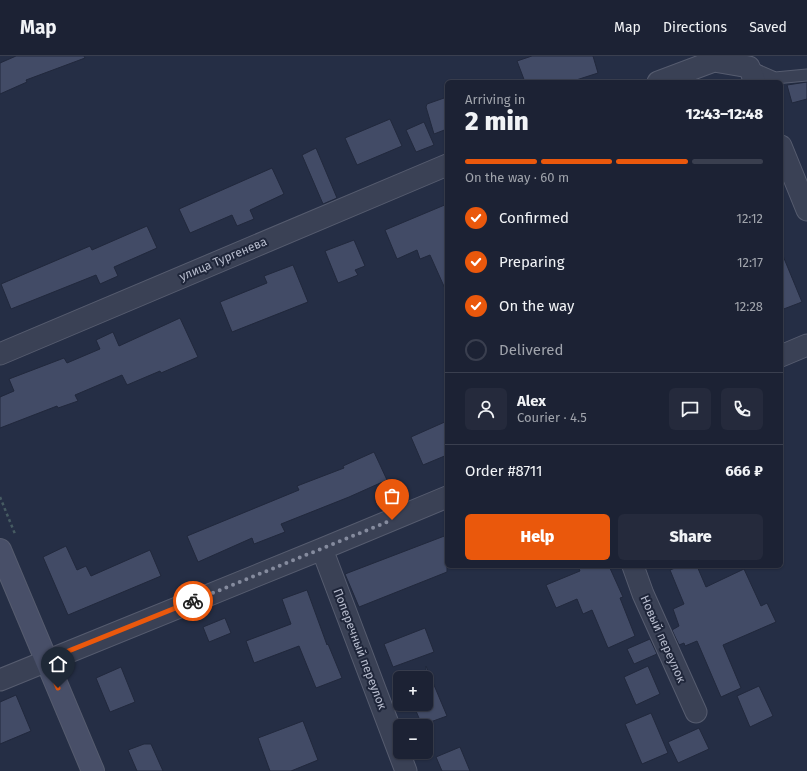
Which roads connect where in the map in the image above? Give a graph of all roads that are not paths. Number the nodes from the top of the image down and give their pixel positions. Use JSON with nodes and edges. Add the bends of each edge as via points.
{"nodes":[{"id":1,"x":752,"y":74,"type":"edge"},
{"id":2,"x":807,"y":75,"type":"edge"},
{"id":3,"x":663,"y":80,"type":"edge"},
{"id":4,"x":783,"y":151,"type":"edge"},
{"id":5,"x":445,"y":166,"type":"edge"},
{"id":6,"x":807,"y":210,"type":"edge"},
{"id":7,"x":807,"y":345,"type":"edge"},
{"id":8,"x":0,"y":354,"type":"edge"},
{"id":9,"x":783,"y":355,"type":"edge"},
{"id":10,"x":445,"y":498,"type":"edge"},
{"id":11,"x":0,"y":550,"type":"edge"},
{"id":12,"x":322,"y":550,"type":"junction"},
{"id":13,"x":634,"y":568,"type":"edge"},
{"id":14,"x":46,"y":660,"type":"junction"},
{"id":15,"x":0,"y":680,"type":"edge"},
{"id":16,"x":696,"y":712,"type":"dead end"},
{"id":17,"x":93,"y":771,"type":"edge"},
{"id":18,"x":406,"y":771,"type":"edge"}],
"edges":[{"from":1,"to":2,"type":"lane","via":[[775,78]]},
{"from":1,"to":3,"type":"street","via":[[714,61]]},
{"from":4,"to":6,"type":"street"},
{"from":5,"to":8,"type":"street","name":"улица Тургенева"},
{"from":7,"to":9,"type":"street"},
{"from":10,"to":12,"type":"street"},
{"from":11,"to":14,"type":"main road"},
{"from":12,"to":14,"type":"street"},
{"from":12,"to":18,"type":"street","name":"Поперечный переулок"},
{"from":13,"to":16,"type":"street","name":"Новый переулок"},
{"from":14,"to":15,"type":"street"},
{"from":14,"to":17,"type":"main road"}]}
